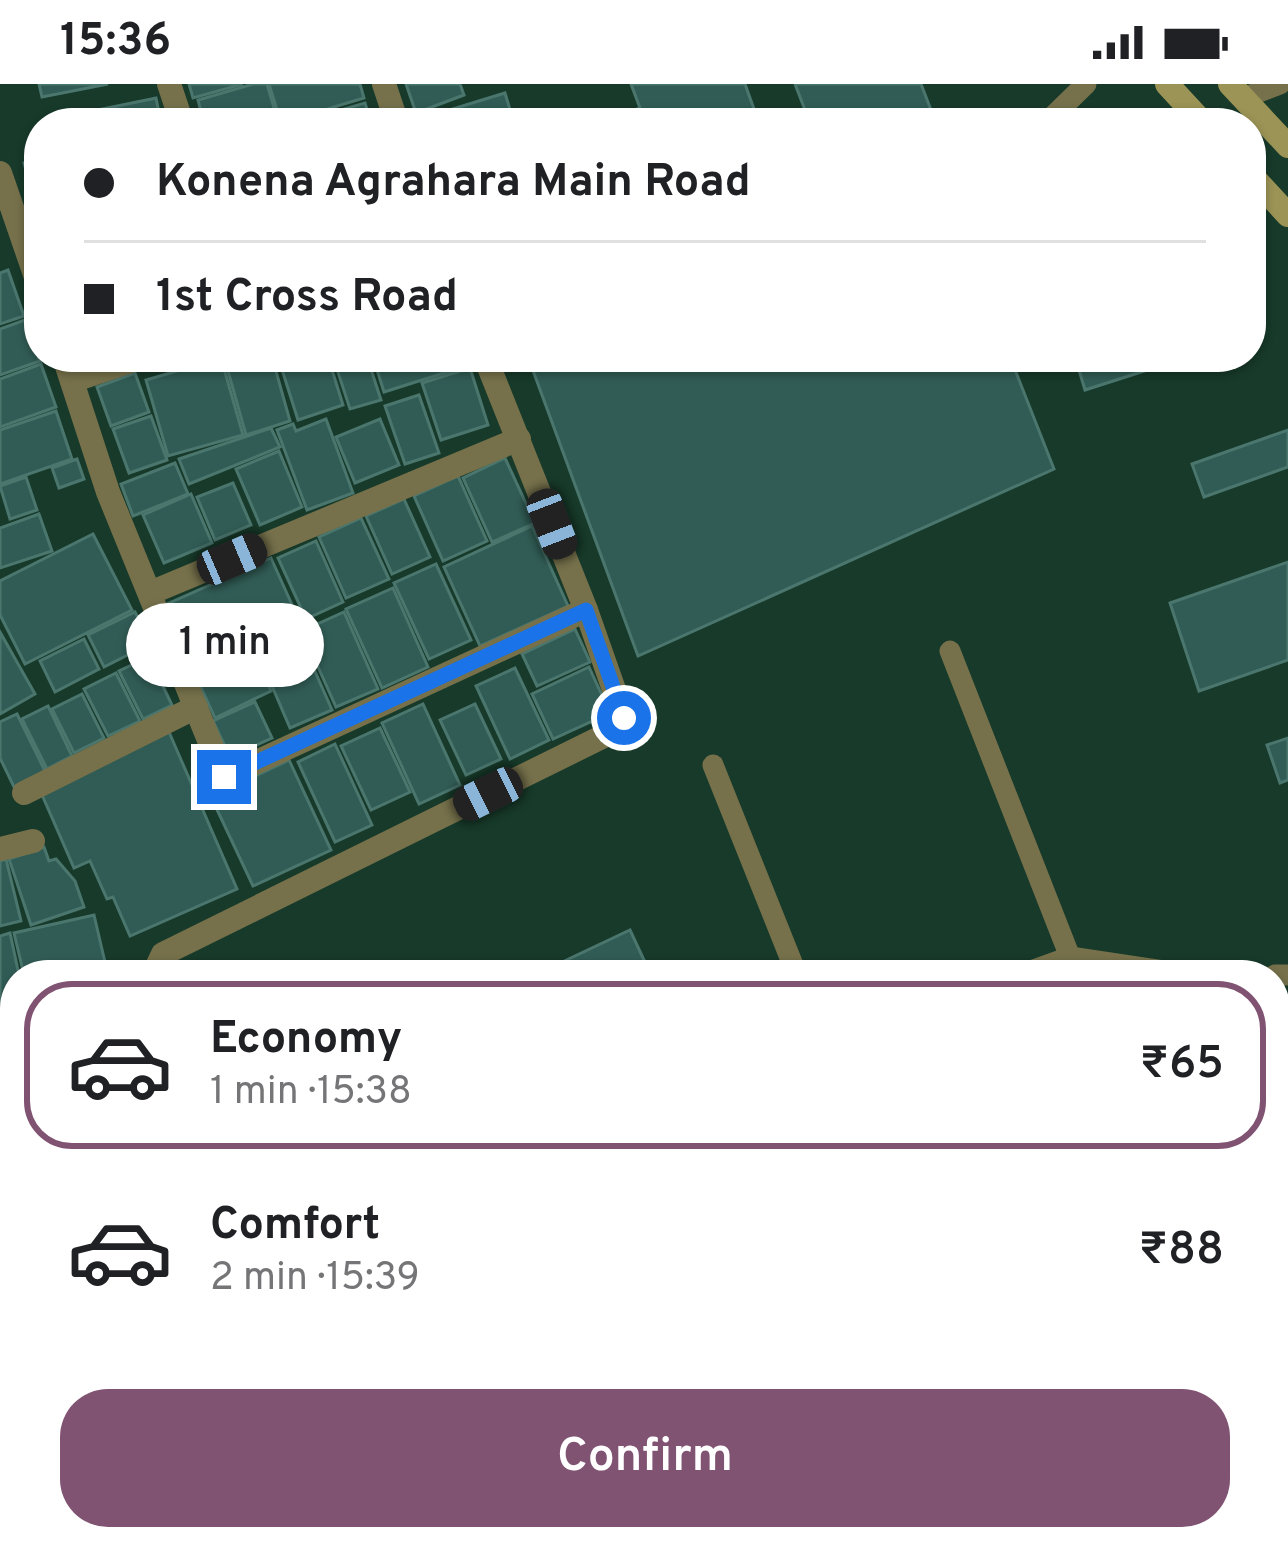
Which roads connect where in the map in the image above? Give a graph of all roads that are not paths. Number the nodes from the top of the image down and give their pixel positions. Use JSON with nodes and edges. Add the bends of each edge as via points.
{"nodes":[{"id":1,"x":1086,"y":84,"type":"edge"},
{"id":2,"x":1167,"y":84,"type":"edge"},
{"id":3,"x":1280,"y":84,"type":"edge"},
{"id":4,"x":1237,"y":91,"type":"edge"},
{"id":5,"x":1061,"y":108,"type":"edge"},
{"id":6,"x":1189,"y":108,"type":"edge"},
{"id":7,"x":1266,"y":122,"type":"edge"},
{"id":8,"x":1288,"y":146,"type":"edge"},
{"id":9,"x":0,"y":173,"type":"edge"},
{"id":10,"x":1266,"y":191,"type":"edge"},
{"id":11,"x":1288,"y":215,"type":"edge"},
{"id":12,"x":24,"y":243,"type":"edge"},
{"id":13,"x":69,"y":372,"type":"edge"},
{"id":14,"x":491,"y":372,"type":"edge"},
{"id":15,"x":519,"y":440,"type":"junction"},
{"id":16,"x":150,"y":593,"type":"junction"},
{"id":17,"x":586,"y":610,"type":"junction"},
{"id":18,"x":950,"y":651,"type":"dead end"},
{"id":19,"x":196,"y":707,"type":"junction"},
{"id":20,"x":713,"y":764,"type":"dead end"},
{"id":21,"x":25,"y":793,"type":"dead end"},
{"id":22,"x":33,"y":841,"type":"dead end"},
{"id":23,"x":0,"y":849,"type":"edge"},
{"id":24,"x":1070,"y":957,"type":"junction"},
{"id":25,"x":160,"y":960,"type":"edge"},
{"id":26,"x":791,"y":960,"type":"edge"},
{"id":27,"x":1062,"y":960,"type":"edge"},
{"id":28,"x":1090,"y":960,"type":"edge"}],
"edges":[{"from":1,"to":5,"type":"lane"},
{"from":2,"to":6,"type":"street"},
{"from":3,"to":4,"type":"lane"},
{"from":7,"to":8,"type":"street"},
{"from":9,"to":12,"type":"street"},
{"from":10,"to":11,"type":"street"},
{"from":13,"to":16,"type":"street"},
{"from":14,"to":15,"type":"street"},
{"from":15,"to":16,"type":"street"},
{"from":15,"to":17,"type":"street"},
{"from":16,"to":19,"type":"street"},
{"from":17,"to":19,"type":"street","via":[[224,777]]},
{"from":17,"to":25,"type":"street","via":[[624,718],[610,734]]},
{"from":18,"to":24,"type":"lane"},
{"from":19,"to":21,"type":"street"},
{"from":20,"to":26,"type":"lane"},
{"from":22,"to":23,"type":"street"},
{"from":24,"to":27,"type":"lane"},
{"from":24,"to":28,"type":"lane"}]}
